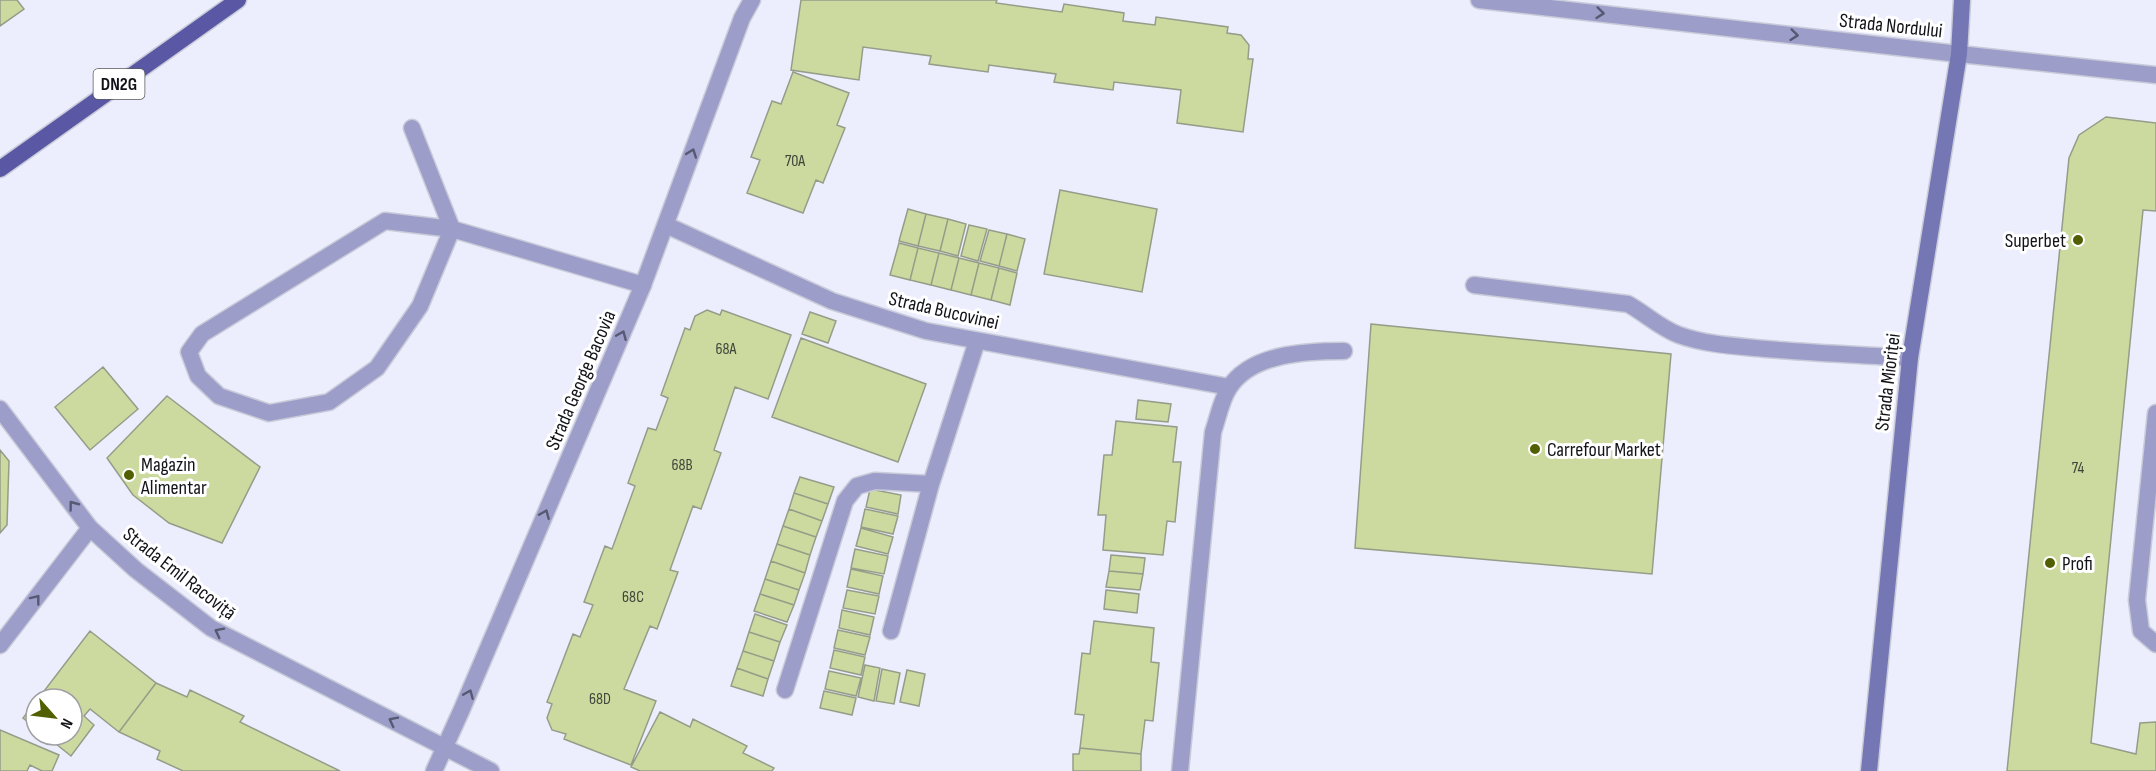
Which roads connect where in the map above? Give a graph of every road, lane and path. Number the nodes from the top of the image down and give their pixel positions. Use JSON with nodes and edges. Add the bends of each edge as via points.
{"nodes":[{"id":1,"x":238,"y":0,"type":"edge"},
{"id":2,"x":752,"y":0,"type":"edge"},
{"id":3,"x":1479,"y":0,"type":"edge"},
{"id":4,"x":1962,"y":0,"type":"edge"},
{"id":5,"x":1959,"y":54,"type":"junction"},
{"id":6,"x":2156,"y":75,"type":"edge"},
{"id":7,"x":412,"y":128,"type":"dead end"},
{"id":8,"x":0,"y":169,"type":"edge"},
{"id":9,"x":666,"y":225,"type":"junction"},
{"id":10,"x":452,"y":229,"type":"junction"},
{"id":11,"x":643,"y":285,"type":"junction"},
{"id":12,"x":1474,"y":285,"type":"dead end"},
{"id":13,"x":977,"y":341,"type":"junction"},
{"id":14,"x":1344,"y":351,"type":"dead end"},
{"id":15,"x":1910,"y":358,"type":"junction"},
{"id":16,"x":1229,"y":387,"type":"junction"},
{"id":17,"x":0,"y":409,"type":"edge"},
{"id":18,"x":2156,"y":413,"type":"edge"},
{"id":19,"x":931,"y":484,"type":"junction"},
{"id":20,"x":90,"y":528,"type":"junction"},
{"id":21,"x":891,"y":632,"type":"dead end"},
{"id":22,"x":2156,"y":644,"type":"edge"},
{"id":23,"x":0,"y":645,"type":"edge"},
{"id":24,"x":785,"y":690,"type":"dead end"},
{"id":25,"x":446,"y":747,"type":"junction"},
{"id":26,"x":1868,"y":769,"type":"edge"},
{"id":27,"x":434,"y":771,"type":"edge"},
{"id":28,"x":491,"y":771,"type":"edge"},
{"id":29,"x":1180,"y":771,"type":"edge"}],
"edges":[{"from":1,"to":8,"type":"main road","number":"DN2G"},
{"from":9,"to":2,"type":"street","name":"Strada George Bacovia","one_way":true},
{"from":3,"to":5,"type":"street","name":"Strada Nordului","one_way":true},
{"from":4,"to":5,"type":"main road","name":"Strada Mioriței"},
{"from":5,"to":6,"type":"street","name":"Strada Nordului"},
{"from":5,"to":15,"type":"main road","name":"Strada Mioriței"},
{"from":7,"to":10,"type":"street"},
{"from":9,"to":11,"type":"street","name":"Strada George Bacovia"},
{"from":9,"to":13,"type":"street","name":"Strada Bucovinei","via":[[832,301],[926,332]]},
{"from":10,"to":10,"type":"street","via":[[420,306],[377,368],[329,402],[269,413],[219,396],[198,376],[189,352],[202,334],[385,221]]},
{"from":10,"to":11,"type":"street"},
{"from":25,"to":11,"type":"street","name":"Strada George Bacovia","one_way":true},
{"from":12,"to":15,"type":"street","via":[[1628,304],[1661,327],[1707,343]]},
{"from":13,"to":16,"type":"street","name":"Strada Bucovinei"},
{"from":13,"to":19,"type":"street"},
{"from":14,"to":16,"type":"street","via":[[1304,351],[1253,364]]},
{"from":15,"to":26,"type":"main road","name":"Strada Mioriței"},
{"from":16,"to":29,"type":"street","via":[[1213,432]]},
{"from":20,"to":17,"type":"street","name":"Strada Emil Racoviță","one_way":true},
{"from":18,"to":22,"type":"street","via":[[2137,600],[2141,630]]},
{"from":19,"to":21,"type":"street"},
{"from":19,"to":24,"type":"street","via":[[875,481],[857,486],[845,501]]},
{"from":23,"to":20,"type":"street","one_way":true},
{"from":25,"to":20,"type":"street","name":"Strada Emil Racoviță","one_way":true,"via":[[211,628],[136,570]]},
{"from":25,"to":27,"type":"street","name":"Strada George Bacovia"},
{"from":25,"to":28,"type":"street","name":"Strada Emil Racoviță"}]}
